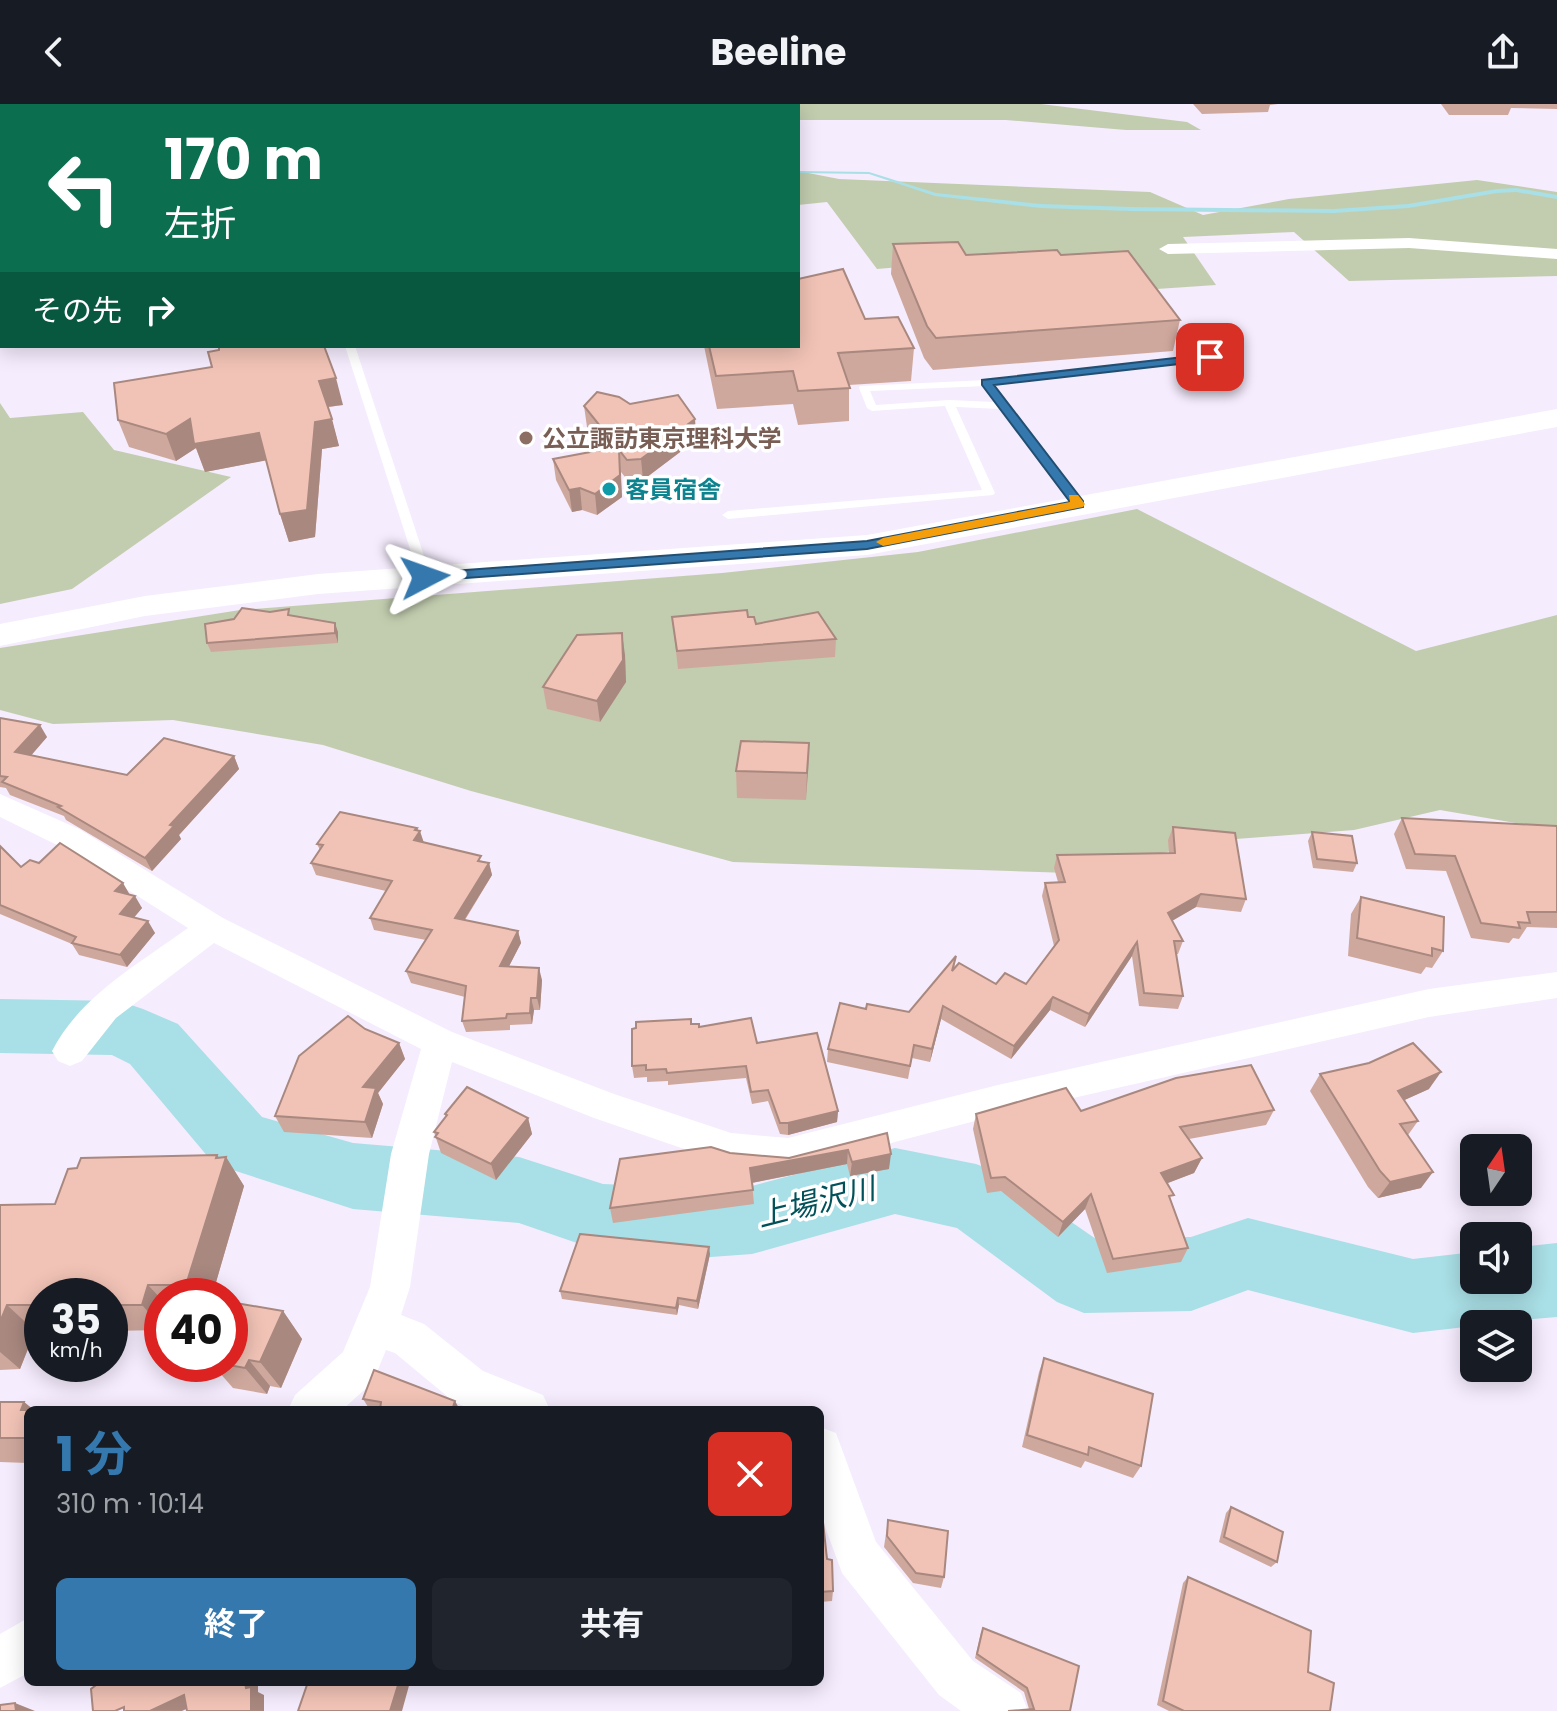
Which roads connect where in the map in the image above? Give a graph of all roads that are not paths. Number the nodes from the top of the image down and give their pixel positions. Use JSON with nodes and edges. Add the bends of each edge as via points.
{"nodes":[{"id":1,"x":1168,"y":249,"type":"dead end"},
{"id":2,"x":1557,"y":254,"type":"edge"},
{"id":3,"x":351,"y":348,"type":"edge"},
{"id":4,"x":1210,"y":357,"type":"dead end"},
{"id":5,"x":986,"y":383,"type":"junction"},
{"id":6,"x":949,"y":403,"type":"junction"},
{"id":7,"x":1004,"y":406,"type":"junction"},
{"id":8,"x":1557,"y":418,"type":"edge"},
{"id":9,"x":1078,"y":504,"type":"junction"},
{"id":10,"x":728,"y":515,"type":"dead end"},
{"id":11,"x":425,"y":577,"type":"junction"},
{"id":12,"x":0,"y":635,"type":"edge"},
{"id":13,"x":0,"y":804,"type":"edge"},
{"id":14,"x":212,"y":927,"type":"junction"},
{"id":15,"x":1557,"y":985,"type":"edge"},
{"id":16,"x":440,"y":1042,"type":"junction"},
{"id":17,"x":70,"y":1051,"type":"dead end"},
{"id":18,"x":376,"y":1326,"type":"junction"},
{"id":19,"x":314,"y":1406,"type":"edge"},
{"id":20,"x":518,"y":1406,"type":"edge"},
{"id":21,"x":824,"y":1460,"type":"edge"},
{"id":22,"x":24,"y":1645,"type":"edge"},
{"id":23,"x":0,"y":1664,"type":"edge"},
{"id":24,"x":1003,"y":1711,"type":"edge"}],
"edges":[{"from":1,"to":2,"type":"street","via":[[1409,243]]},
{"from":3,"to":11,"type":"lane"},
{"from":4,"to":5,"type":"lane"},
{"from":5,"to":6,"type":"lane","via":[[864,388],[872,408]]},
{"from":5,"to":7,"type":"lane"},
{"from":6,"to":7,"type":"lane"},
{"from":6,"to":10,"type":"lane","via":[[989,493]]},
{"from":7,"to":9,"type":"lane"},
{"from":8,"to":9,"type":"street"},
{"from":9,"to":11,"type":"street","via":[[867,545]]},
{"from":11,"to":12,"type":"street","via":[[318,584],[145,606]]},
{"from":13,"to":14,"type":"street","via":[[68,837]]},
{"from":14,"to":16,"type":"street"},
{"from":14,"to":17,"type":"street","via":[[104,1008]]},
{"from":15,"to":16,"type":"street","via":[[1413,1007],[998,1100],[788,1154],[731,1149]]},
{"from":16,"to":18,"type":"street","via":[[410,1154],[390,1287]]},
{"from":18,"to":19,"type":"street","via":[[358,1367]]},
{"from":18,"to":20,"type":"street","via":[[409,1338],[469,1387]]},
{"from":21,"to":24,"type":"street","via":[[858,1557],[956,1678]]},
{"from":22,"to":23,"type":"street"}]}
